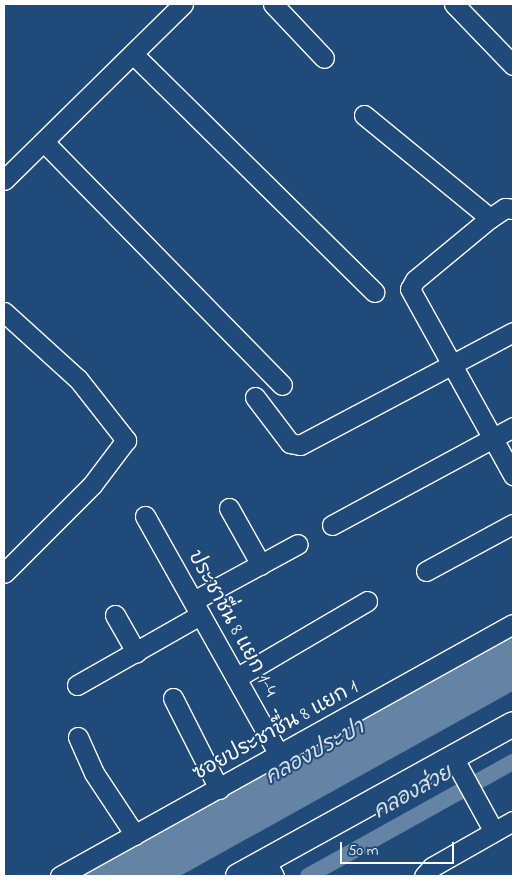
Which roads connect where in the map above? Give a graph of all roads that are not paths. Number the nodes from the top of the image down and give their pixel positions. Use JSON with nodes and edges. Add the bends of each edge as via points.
{"nodes":[{"id":1,"x":183,"y":4,"type":"edge"},
{"id":2,"x":273,"y":4,"type":"edge"},
{"id":3,"x":454,"y":4,"type":"edge"},
{"id":4,"x":133,"y":54,"type":"junction"},
{"id":5,"x":324,"y":58,"type":"dead end"},
{"id":6,"x":513,"y":65,"type":"edge"},
{"id":7,"x":364,"y":114,"type":"dead end"},
{"id":8,"x":44,"y":142,"type":"junction"},
{"id":9,"x":4,"y":180,"type":"edge"},
{"id":10,"x":513,"y":209,"type":"edge"},
{"id":11,"x":490,"y":218,"type":"junction"},
{"id":12,"x":374,"y":292,"type":"dead end"},
{"id":13,"x":4,"y":312,"type":"edge"},
{"id":14,"x":513,"y":332,"type":"edge"},
{"id":15,"x":452,"y":364,"type":"junction"},
{"id":16,"x":282,"y":386,"type":"dead end"},
{"id":17,"x":255,"y":397,"type":"dead end"},
{"id":18,"x":513,"y":427,"type":"edge"},
{"id":19,"x":493,"y":438,"type":"junction"},
{"id":20,"x":513,"y":475,"type":"edge"},
{"id":21,"x":229,"y":508,"type":"dead end"},
{"id":22,"x":145,"y":516,"type":"dead end"},
{"id":23,"x":513,"y":524,"type":"edge"},
{"id":24,"x":332,"y":525,"type":"dead end"},
{"id":25,"x":298,"y":544,"type":"dead end"},
{"id":26,"x":261,"y":565,"type":"junction"},
{"id":27,"x":426,"y":571,"type":"dead end"},
{"id":28,"x":4,"y":574,"type":"edge"},
{"id":29,"x":367,"y":601,"type":"dead end"},
{"id":30,"x":197,"y":608,"type":"junction"},
{"id":31,"x":115,"y":615,"type":"dead end"},
{"id":32,"x":513,"y":624,"type":"edge"},
{"id":33,"x":136,"y":652,"type":"junction"},
{"id":34,"x":236,"y":678,"type":"junction"},
{"id":35,"x":77,"y":685,"type":"dead end"},
{"id":36,"x":173,"y":698,"type":"dead end"},
{"id":37,"x":513,"y":724,"type":"edge"},
{"id":38,"x":78,"y":737,"type":"dead end"},
{"id":39,"x":280,"y":754,"type":"junction"},
{"id":40,"x":458,"y":766,"type":"junction"},
{"id":41,"x":219,"y":788,"type":"junction"},
{"id":42,"x":513,"y":821,"type":"edge"},
{"id":43,"x":493,"y":830,"type":"junction"},
{"id":44,"x":135,"y":835,"type":"junction"},
{"id":45,"x":270,"y":869,"type":"edge"},
{"id":46,"x":60,"y":876,"type":"edge"},
{"id":47,"x":238,"y":876,"type":"edge"},
{"id":48,"x":424,"y":876,"type":"edge"}],
"edges":[{"from":1,"to":4,"type":"street"},
{"from":2,"to":5,"type":"street"},
{"from":3,"to":6,"type":"street"},
{"from":4,"to":8,"type":"street"},
{"from":4,"to":12,"type":"street"},
{"from":7,"to":11,"type":"street"},
{"from":8,"to":9,"type":"street"},
{"from":8,"to":16,"type":"street"},
{"from":10,"to":11,"type":"street","via":[[504,208]]},
{"from":11,"to":15,"type":"street","via":[[415,280],[410,289]]},
{"from":13,"to":28,"type":"street","via":[[78,379],[126,440],[92,485]]},
{"from":14,"to":15,"type":"street"},
{"from":15,"to":17,"type":"street","via":[[294,446]]},
{"from":15,"to":19,"type":"street"},
{"from":18,"to":19,"type":"street"},
{"from":19,"to":20,"type":"street"},
{"from":19,"to":24,"type":"street"},
{"from":21,"to":26,"type":"street"},
{"from":22,"to":30,"type":"street","name":"ประชาชื่น 8 แยก 1-4"},
{"from":23,"to":27,"type":"street"},
{"from":25,"to":26,"type":"street"},
{"from":26,"to":30,"type":"street"},
{"from":29,"to":34,"type":"street"},
{"from":30,"to":33,"type":"street"},
{"from":30,"to":34,"type":"street","name":"ประชาชื่น 8 แยก 1-4"},
{"from":31,"to":33,"type":"street"},
{"from":32,"to":39,"type":"street","name":"ซอยประชาชื่น 8 แยก 1"},
{"from":33,"to":35,"type":"street"},
{"from":34,"to":39,"type":"street","name":"ประชาชื่น 8 แยก 1-4"},
{"from":36,"to":41,"type":"street"},
{"from":37,"to":40,"type":"main road"},
{"from":38,"to":44,"type":"street","via":[[94,773]]},
{"from":39,"to":41,"type":"street","name":"ซอยประชาชื่น 8 แยก 1"},
{"from":40,"to":43,"type":"street"},
{"from":40,"to":45,"type":"main road"},
{"from":41,"to":44,"type":"street","name":"ซอยประชาชื่น 8 แยก 1"},
{"from":42,"to":43,"type":"street"},
{"from":43,"to":48,"type":"street","via":[[432,867]]},
{"from":44,"to":46,"type":"street","name":"ซอยประชาชื่น 8 แยก 1"},
{"from":45,"to":47,"type":"main road"}]}
